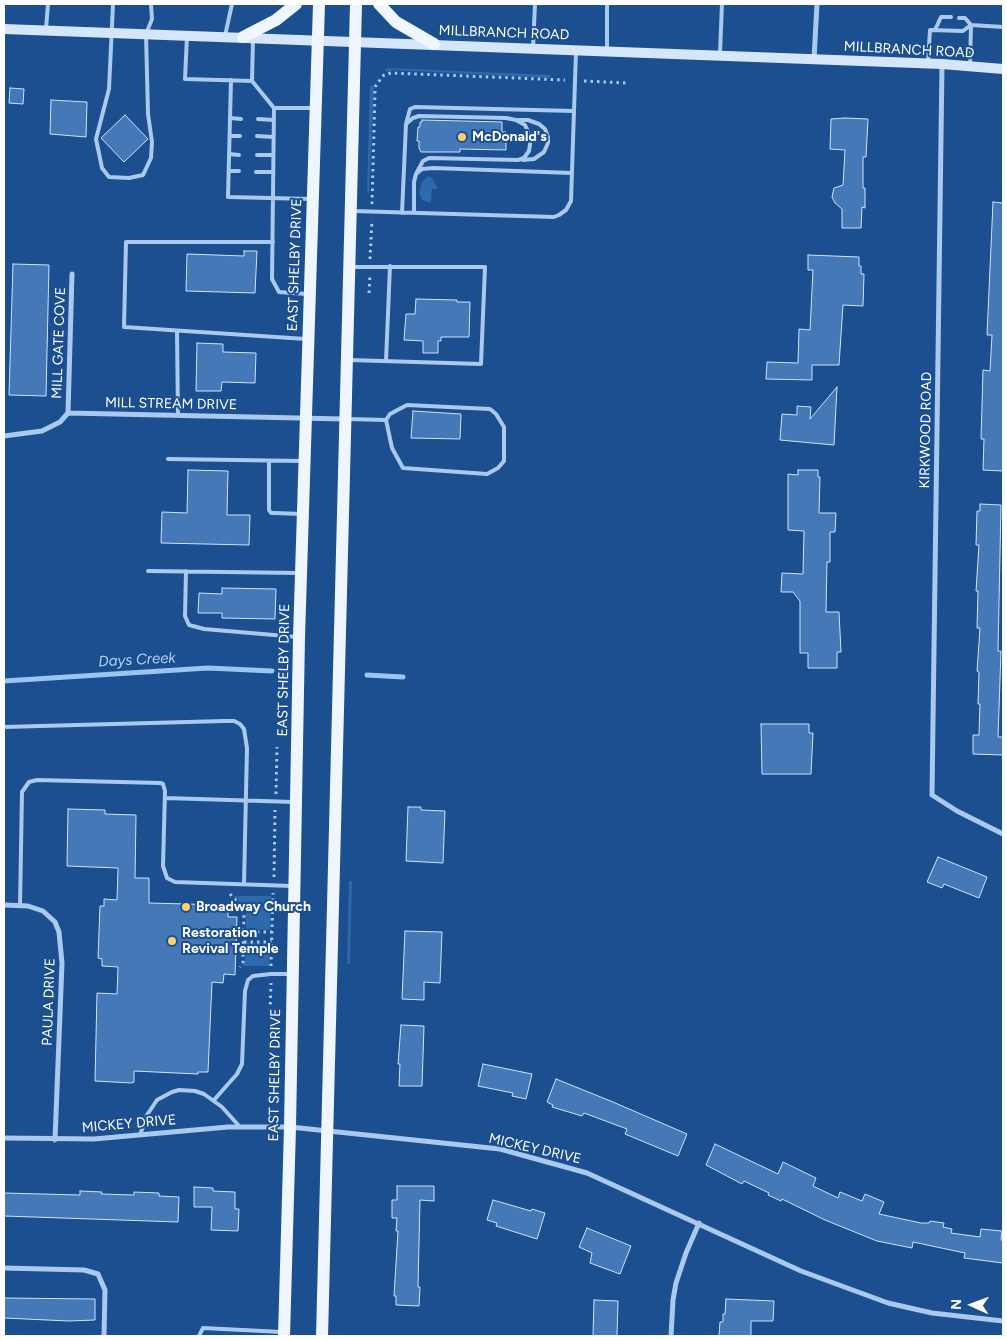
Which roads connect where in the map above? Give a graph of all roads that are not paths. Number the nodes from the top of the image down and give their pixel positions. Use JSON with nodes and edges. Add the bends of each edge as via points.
{"nodes":[{"id":1,"x":48,"y":4,"type":"edge"},
{"id":2,"x":113,"y":4,"type":"edge"},
{"id":3,"x":151,"y":4,"type":"edge"},
{"id":4,"x":232,"y":4,"type":"edge"},
{"id":5,"x":296,"y":4,"type":"edge"},
{"id":6,"x":319,"y":4,"type":"edge"},
{"id":7,"x":356,"y":4,"type":"edge"},
{"id":8,"x":379,"y":4,"type":"edge"},
{"id":9,"x":535,"y":4,"type":"edge"},
{"id":10,"x":607,"y":4,"type":"edge"},
{"id":11,"x":722,"y":4,"type":"edge"},
{"id":12,"x":817,"y":4,"type":"edge"},
{"id":13,"x":951,"y":17,"type":"dead end"},
{"id":14,"x":959,"y":18,"type":"dead end"},
{"id":15,"x":971,"y":25,"type":"junction"},
{"id":16,"x":1003,"y":27,"type":"edge"},
{"id":17,"x":4,"y":29,"type":"edge"},
{"id":18,"x":46,"y":30,"type":"junction"},
{"id":19,"x":935,"y":30,"type":"junction"},
{"id":20,"x":112,"y":33,"type":"junction"},
{"id":21,"x":146,"y":34,"type":"junction"},
{"id":22,"x":187,"y":35,"type":"junction"},
{"id":23,"x":225,"y":36,"type":"junction"},
{"id":24,"x":248,"y":37,"type":"junction"},
{"id":25,"x":318,"y":40,"type":"junction"},
{"id":26,"x":354,"y":41,"type":"junction"},
{"id":27,"x":434,"y":44,"type":"junction"},
{"id":28,"x":533,"y":48,"type":"junction"},
{"id":29,"x":576,"y":50,"type":"junction"},
{"id":30,"x":607,"y":51,"type":"junction"},
{"id":31,"x":720,"y":56,"type":"junction"},
{"id":32,"x":814,"y":60,"type":"junction"},
{"id":33,"x":928,"y":64,"type":"junction"},
{"id":34,"x":942,"y":64,"type":"junction"},
{"id":35,"x":970,"y":66,"type":"junction"},
{"id":36,"x":1003,"y":69,"type":"edge"},
{"id":37,"x":231,"y":80,"type":"junction"},
{"id":38,"x":252,"y":81,"type":"junction"},
{"id":39,"x":274,"y":108,"type":"junction"},
{"id":40,"x":315,"y":108,"type":"junction"},
{"id":41,"x":574,"y":111,"type":"junction"},
{"id":42,"x":231,"y":118,"type":"junction"},
{"id":43,"x":241,"y":119,"type":"dead end"},
{"id":44,"x":258,"y":119,"type":"dead end"},
{"id":45,"x":274,"y":120,"type":"junction"},
{"id":46,"x":516,"y":120,"type":"junction"},
{"id":47,"x":406,"y":124,"type":"junction"},
{"id":48,"x":230,"y":136,"type":"junction"},
{"id":49,"x":240,"y":136,"type":"dead end"},
{"id":50,"x":257,"y":136,"type":"dead end"},
{"id":51,"x":273,"y":137,"type":"junction"},
{"id":52,"x":229,"y":154,"type":"junction"},
{"id":53,"x":239,"y":155,"type":"dead end"},
{"id":54,"x":257,"y":155,"type":"dead end"},
{"id":55,"x":273,"y":155,"type":"junction"},
{"id":56,"x":518,"y":160,"type":"junction"},
{"id":57,"x":228,"y":171,"type":"junction"},
{"id":58,"x":239,"y":171,"type":"dead end"},
{"id":59,"x":256,"y":172,"type":"dead end"},
{"id":60,"x":273,"y":172,"type":"junction"},
{"id":61,"x":572,"y":173,"type":"junction"},
{"id":62,"x":416,"y":174,"type":"junction"},
{"id":63,"x":273,"y":198,"type":"junction"},
{"id":64,"x":312,"y":199,"type":"junction"},
{"id":65,"x":351,"y":211,"type":"junction"},
{"id":66,"x":402,"y":213,"type":"junction"},
{"id":67,"x":414,"y":213,"type":"junction"},
{"id":68,"x":273,"y":242,"type":"junction"},
{"id":69,"x":390,"y":266,"type":"junction"},
{"id":70,"x":349,"y":267,"type":"junction"},
{"id":71,"x":72,"y":274,"type":"dead end"},
{"id":72,"x":309,"y":294,"type":"junction"},
{"id":73,"x":177,"y":331,"type":"junction"},
{"id":74,"x":308,"y":339,"type":"junction"},
{"id":75,"x":347,"y":360,"type":"junction"},
{"id":76,"x":386,"y":361,"type":"junction"},
{"id":77,"x":68,"y":413,"type":"junction"},
{"id":78,"x":178,"y":415,"type":"junction"},
{"id":79,"x":306,"y":418,"type":"junction"},
{"id":80,"x":345,"y":419,"type":"junction"},
{"id":81,"x":386,"y":420,"type":"junction"},
{"id":82,"x":4,"y":436,"type":"edge"},
{"id":83,"x":168,"y":459,"type":"dead end"},
{"id":84,"x":269,"y":461,"type":"junction"},
{"id":85,"x":305,"y":461,"type":"junction"},
{"id":86,"x":303,"y":514,"type":"junction"},
{"id":87,"x":148,"y":570,"type":"dead end"},
{"id":88,"x":186,"y":571,"type":"junction"},
{"id":89,"x":302,"y":573,"type":"junction"},
{"id":90,"x":299,"y":637,"type":"junction"},
{"id":91,"x":4,"y":727,"type":"edge"},
{"id":92,"x":164,"y":798,"type":"junction"},
{"id":93,"x":246,"y":801,"type":"junction"},
{"id":94,"x":296,"y":802,"type":"junction"},
{"id":95,"x":1003,"y":834,"type":"edge"},
{"id":96,"x":244,"y":884,"type":"junction"},
{"id":97,"x":294,"y":886,"type":"junction"},
{"id":98,"x":4,"y":905,"type":"edge"},
{"id":99,"x":20,"y":906,"type":"junction"},
{"id":100,"x":292,"y":974,"type":"junction"},
{"id":101,"x":214,"y":1100,"type":"junction"},
{"id":102,"x":240,"y":1127,"type":"junction"},
{"id":103,"x":290,"y":1127,"type":"junction"},
{"id":104,"x":328,"y":1130,"type":"junction"},
{"id":105,"x":140,"y":1135,"type":"junction"},
{"id":106,"x":4,"y":1138,"type":"edge"},
{"id":107,"x":55,"y":1140,"type":"junction"},
{"id":108,"x":699,"y":1223,"type":"junction"},
{"id":109,"x":4,"y":1268,"type":"edge"},
{"id":110,"x":1003,"y":1321,"type":"edge"},
{"id":111,"x":284,"y":1334,"type":"edge"},
{"id":112,"x":104,"y":1336,"type":"edge"},
{"id":113,"x":199,"y":1336,"type":"edge"},
{"id":114,"x":322,"y":1336,"type":"edge"},
{"id":115,"x":671,"y":1336,"type":"edge"}],
"edges":[{"from":1,"to":18,"type":"lane"},
{"from":2,"to":20,"type":"lane"},
{"from":3,"to":21,"type":"lane","via":[[152,19]]},
{"from":4,"to":23,"type":"lane"},
{"from":5,"to":24,"type":"main road"},
{"from":6,"to":25,"type":"main road","name":"EAST SHELBY DRIVE"},
{"from":7,"to":26,"type":"main road"},
{"from":8,"to":27,"type":"main road","via":[[396,22]]},
{"from":9,"to":28,"type":"lane"},
{"from":10,"to":30,"type":"lane"},
{"from":11,"to":31,"type":"lane"},
{"from":12,"to":32,"type":"street"},
{"from":13,"to":19,"type":"lane","via":[[941,17]]},
{"from":14,"to":15,"type":"lane","via":[[964,18]]},
{"from":15,"to":16,"type":"lane"},
{"from":15,"to":19,"type":"lane","via":[[963,31]]},
{"from":15,"to":35,"type":"lane"},
{"from":17,"to":18,"type":"main road","name":"MILLBRANCH ROAD"},
{"from":18,"to":20,"type":"main road","name":"MILLBRANCH ROAD"},
{"from":19,"to":33,"type":"lane","via":[[930,30]]},
{"from":20,"to":21,"type":"main road","name":"MILLBRANCH ROAD"},
{"from":20,"to":21,"type":"lane","via":[[109,89],[96,139],[102,168],[109,177],[129,178],[143,175],[151,158]]},
{"from":21,"to":22,"type":"main road","name":"MILLBRANCH ROAD"},
{"from":22,"to":23,"type":"main road","name":"MILLBRANCH ROAD"},
{"from":22,"to":37,"type":"lane","via":[[185,78]]},
{"from":23,"to":24,"type":"main road","name":"MILLBRANCH ROAD"},
{"from":24,"to":25,"type":"main road","name":"MILLBRANCH ROAD"},
{"from":24,"to":38,"type":"lane"},
{"from":25,"to":26,"type":"main road","name":"MILLBRANCH ROAD"},
{"from":25,"to":40,"type":"main road","name":"EAST SHELBY DRIVE"},
{"from":26,"to":27,"type":"main road","name":"MILLBRANCH ROAD"},
{"from":26,"to":65,"type":"main road"},
{"from":27,"to":28,"type":"main road","name":"MILLBRANCH ROAD"},
{"from":28,"to":29,"type":"main road","name":"MILLBRANCH ROAD"},
{"from":29,"to":30,"type":"main road","name":"MILLBRANCH ROAD"},
{"from":29,"to":41,"type":"lane"},
{"from":30,"to":31,"type":"main road","name":"MILLBRANCH ROAD"},
{"from":31,"to":32,"type":"main road","name":"MILLBRANCH ROAD"},
{"from":32,"to":33,"type":"main road","name":"MILLBRANCH ROAD"},
{"from":33,"to":34,"type":"main road","name":"MILLBRANCH ROAD"},
{"from":34,"to":35,"type":"main road","name":"MILLBRANCH ROAD"},
{"from":34,"to":95,"type":"street","name":"KIRKWOOD ROAD","via":[[932,795],[957,812]]},
{"from":35,"to":36,"type":"main road","name":"MILLBRANCH ROAD"},
{"from":37,"to":38,"type":"lane"},
{"from":37,"to":42,"type":"lane"},
{"from":38,"to":39,"type":"lane"},
{"from":39,"to":40,"type":"lane"},
{"from":39,"to":45,"type":"lane"},
{"from":40,"to":64,"type":"main road","name":"EAST SHELBY DRIVE"},
{"from":41,"to":47,"type":"lane","via":[[415,107],[410,109]]},
{"from":41,"to":61,"type":"lane"},
{"from":42,"to":43,"type":"lane"},
{"from":42,"to":48,"type":"lane"},
{"from":44,"to":45,"type":"lane"},
{"from":45,"to":51,"type":"lane"},
{"from":46,"to":47,"type":"lane","via":[[418,116]]},
{"from":46,"to":56,"type":"lane","via":[[525,125],[531,138],[529,151]]},
{"from":46,"to":56,"type":"lane","via":[[539,124],[548,137],[547,147],[540,156]]},
{"from":47,"to":66,"type":"lane"},
{"from":48,"to":49,"type":"lane"},
{"from":48,"to":52,"type":"lane"},
{"from":50,"to":51,"type":"lane"},
{"from":51,"to":55,"type":"lane"},
{"from":52,"to":53,"type":"lane"},
{"from":52,"to":57,"type":"lane"},
{"from":54,"to":55,"type":"lane"},
{"from":55,"to":60,"type":"lane"},
{"from":56,"to":62,"type":"lane","via":[[429,158],[423,161]]},
{"from":57,"to":58,"type":"lane"},
{"from":57,"to":63,"type":"lane","via":[[228,198]]},
{"from":59,"to":60,"type":"lane"},
{"from":60,"to":63,"type":"lane"},
{"from":61,"to":62,"type":"lane","via":[[433,168]]},
{"from":61,"to":67,"type":"lane","via":[[571,201],[560,216]]},
{"from":62,"to":67,"type":"lane"},
{"from":63,"to":64,"type":"lane"},
{"from":63,"to":68,"type":"lane"},
{"from":64,"to":72,"type":"main road","name":"EAST SHELBY DRIVE"},
{"from":65,"to":66,"type":"lane"},
{"from":65,"to":70,"type":"main road"},
{"from":66,"to":67,"type":"lane"},
{"from":68,"to":72,"type":"lane","via":[[272,280],[279,292]]},
{"from":68,"to":73,"type":"lane","via":[[126,242],[124,327]]},
{"from":69,"to":70,"type":"lane"},
{"from":69,"to":76,"type":"lane"},
{"from":69,"to":76,"type":"lane","via":[[485,267],[481,364]]},
{"from":70,"to":75,"type":"main road"},
{"from":71,"to":77,"type":"street","name":"MILL GATE COVE"},
{"from":72,"to":74,"type":"main road","name":"EAST SHELBY DRIVE"},
{"from":73,"to":74,"type":"lane"},
{"from":73,"to":78,"type":"lane"},
{"from":74,"to":79,"type":"main road","name":"EAST SHELBY DRIVE"},
{"from":75,"to":76,"type":"lane"},
{"from":75,"to":80,"type":"main road"},
{"from":77,"to":78,"type":"street","name":"MILL STREAM DRIVE"},
{"from":77,"to":82,"type":"street","via":[[60,422],[42,431]]},
{"from":78,"to":79,"type":"street","name":"MILL STREAM DRIVE"},
{"from":79,"to":80,"type":"street","name":"MILL STREAM DRIVE"},
{"from":79,"to":85,"type":"main road","name":"EAST SHELBY DRIVE"},
{"from":80,"to":81,"type":"lane"},
{"from":80,"to":104,"type":"main road"},
{"from":81,"to":81,"type":"lane","via":[[392,448],[403,468],[487,474],[504,461],[504,427],[490,409],[407,405],[390,414]]},
{"from":83,"to":84,"type":"lane"},
{"from":84,"to":85,"type":"lane"},
{"from":84,"to":86,"type":"lane","via":[[269,510],[276,514]]},
{"from":85,"to":86,"type":"main road","name":"EAST SHELBY DRIVE"},
{"from":86,"to":89,"type":"main road","name":"EAST SHELBY DRIVE"},
{"from":87,"to":88,"type":"lane"},
{"from":88,"to":89,"type":"lane"},
{"from":88,"to":90,"type":"lane","via":[[185,616],[189,625]]},
{"from":89,"to":90,"type":"main road","name":"EAST SHELBY DRIVE"},
{"from":90,"to":94,"type":"main road","name":"EAST SHELBY DRIVE"},
{"from":91,"to":93,"type":"lane","via":[[234,721],[244,729],[246,736]]},
{"from":92,"to":93,"type":"lane"},
{"from":92,"to":96,"type":"lane","via":[[163,866],[167,878],[175,882]]},
{"from":92,"to":99,"type":"lane","via":[[163,784],[158,781],[29,782],[22,792]]},
{"from":93,"to":94,"type":"lane"},
{"from":93,"to":96,"type":"lane"},
{"from":94,"to":97,"type":"main road","name":"EAST SHELBY DRIVE"},
{"from":96,"to":97,"type":"lane"},
{"from":97,"to":100,"type":"main road","name":"EAST SHELBY DRIVE"},
{"from":98,"to":99,"type":"street","name":"PAULA DRIVE"},
{"from":99,"to":107,"type":"street","name":"PAULA DRIVE","via":[[43,911],[56,922],[59,932],[62,963]]},
{"from":100,"to":101,"type":"lane","via":[[253,976],[248,980],[242,1064]]},
{"from":100,"to":103,"type":"main road","name":"EAST SHELBY DRIVE"},
{"from":101,"to":102,"type":"lane"},
{"from":101,"to":105,"type":"lane","via":[[195,1091],[172,1092],[152,1107]]},
{"from":102,"to":103,"type":"street","name":"MICKEY DRIVE"},
{"from":102,"to":105,"type":"street","name":"MICKEY DRIVE"},
{"from":103,"to":104,"type":"street","name":"MICKEY DRIVE"},
{"from":103,"to":111,"type":"main road","name":"EAST SHELBY DRIVE"},
{"from":104,"to":108,"type":"street","name":"MICKEY DRIVE","via":[[500,1149],[587,1173]]},
{"from":104,"to":114,"type":"main road"},
{"from":105,"to":107,"type":"street","name":"MICKEY DRIVE"},
{"from":106,"to":107,"type":"street","name":"MICKEY DRIVE"},
{"from":108,"to":110,"type":"street","name":"MICKEY DRIVE","via":[[801,1271],[888,1303],[932,1313]]},
{"from":108,"to":115,"type":"street","via":[[676,1283]]},
{"from":109,"to":112,"type":"street","via":[[92,1271],[98,1274],[104,1290]]},
{"from":111,"to":113,"type":"lane","via":[[203,1328]]}]}
